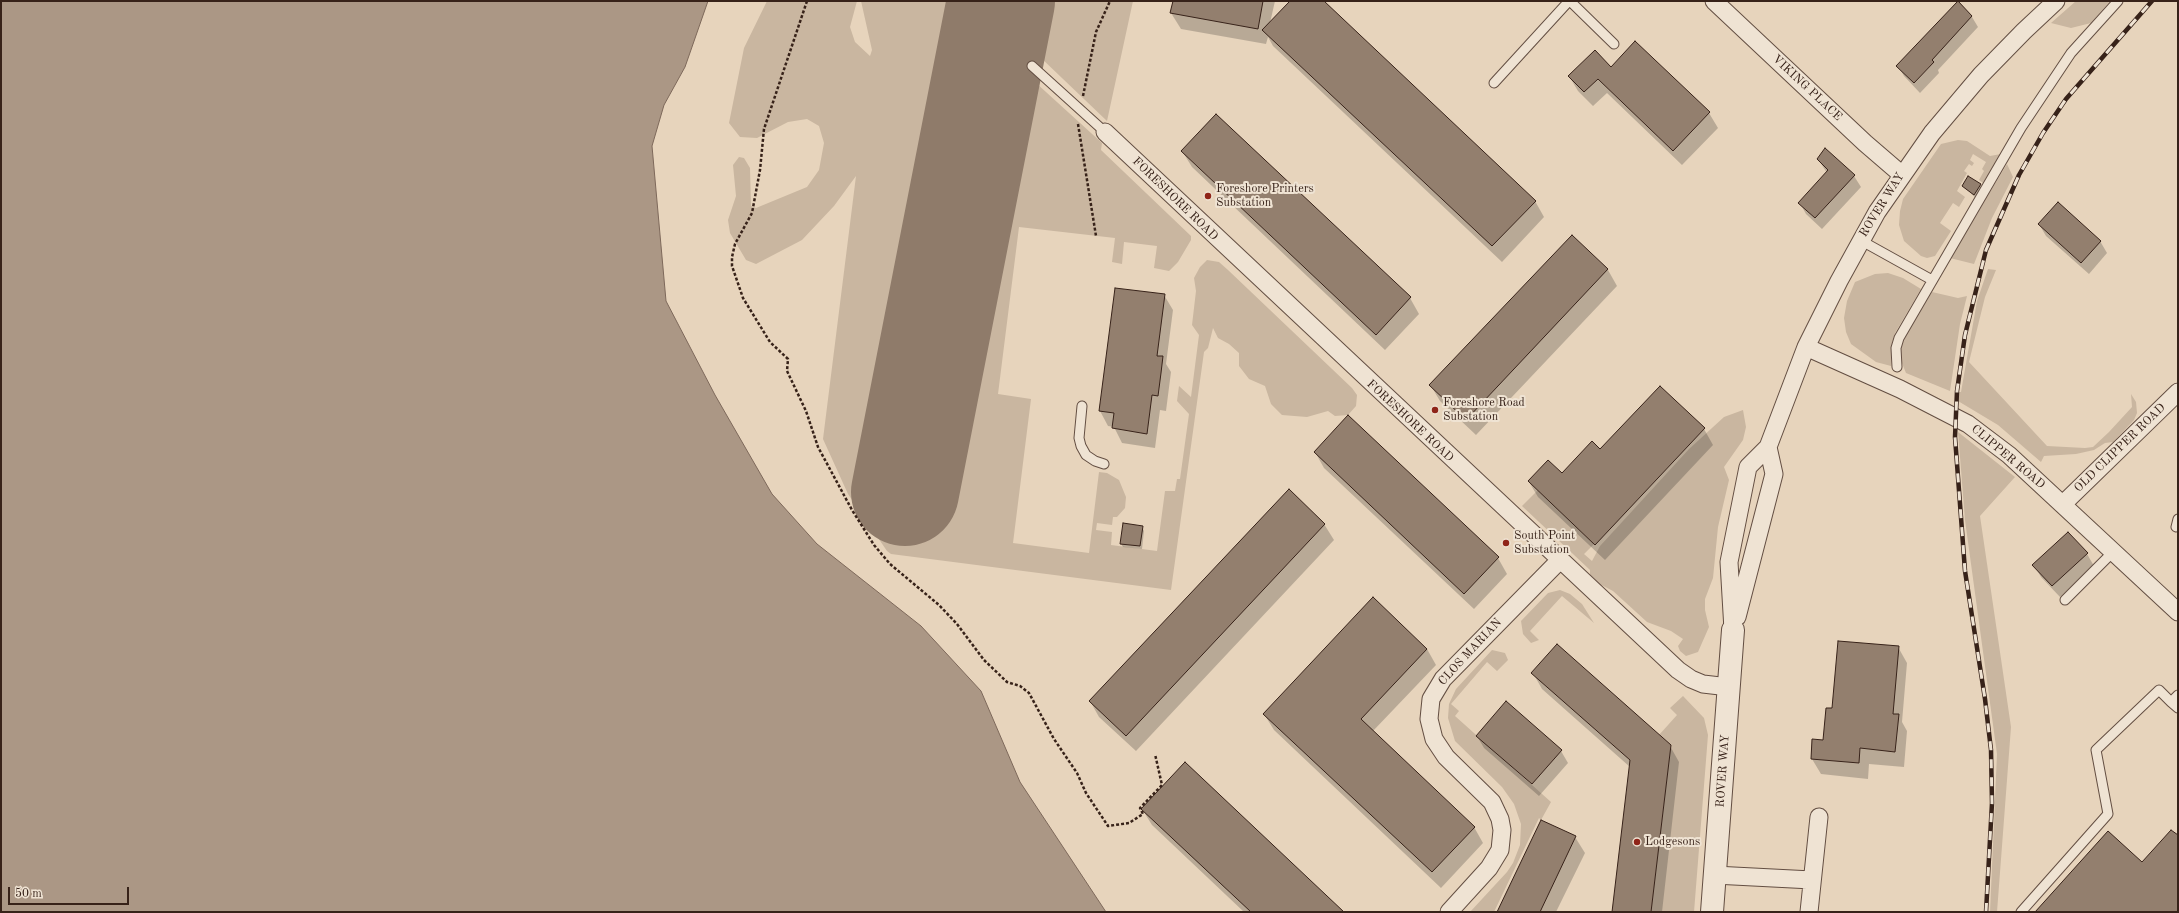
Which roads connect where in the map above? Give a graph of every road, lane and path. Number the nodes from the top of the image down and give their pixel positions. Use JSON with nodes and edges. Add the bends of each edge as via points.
{"nodes":[{"id":1,"x":807,"y":1,"type":"edge"},
{"id":2,"x":1569,"y":1,"type":"edge"},
{"id":3,"x":1714,"y":1,"type":"edge"},
{"id":4,"x":2056,"y":1,"type":"edge"},
{"id":5,"x":2118,"y":1,"type":"edge"},
{"id":6,"x":1614,"y":44,"type":"dead end"},
{"id":7,"x":1032,"y":66,"type":"dead end"},
{"id":8,"x":1494,"y":83,"type":"dead end"},
{"id":9,"x":1105,"y":132,"type":"joint"},
{"id":10,"x":1901,"y":174,"type":"junction"},
{"id":11,"x":1860,"y":240,"type":"junction"},
{"id":12,"x":1932,"y":280,"type":"junction"},
{"id":13,"x":1806,"y":347,"type":"junction"},
{"id":14,"x":1897,"y":367,"type":"dead end"},
{"id":15,"x":2178,"y":392,"type":"edge"},
{"id":16,"x":1082,"y":406,"type":"dead end"},
{"id":17,"x":1768,"y":447,"type":"junction"},
{"id":18,"x":1104,"y":464,"type":"dead end"},
{"id":19,"x":2063,"y":504,"type":"junction"},
{"id":20,"x":2113,"y":552,"type":"junction"},
{"id":21,"x":1559,"y":560,"type":"junction"},
{"id":22,"x":2065,"y":600,"type":"dead end"},
{"id":23,"x":2178,"y":612,"type":"edge"},
{"id":24,"x":1733,"y":630,"type":"junction"},
{"id":25,"x":1729,"y":687,"type":"junction"},
{"id":26,"x":2178,"y":695,"type":"edge"},
{"id":27,"x":2175,"y":705,"type":"edge"},
{"id":28,"x":1155,"y":754,"type":"dead end"},
{"id":29,"x":1818,"y":817,"type":"dead end"},
{"id":30,"x":1714,"y":875,"type":"junction"},
{"id":31,"x":1812,"y":880,"type":"junction"},
{"id":32,"x":1449,"y":912,"type":"edge"},
{"id":33,"x":1712,"y":912,"type":"edge"},
{"id":34,"x":1809,"y":912,"type":"edge"},
{"id":35,"x":2021,"y":912,"type":"edge"}],
"edges":[{"from":1,"to":28,"type":"path","via":[[764,128],[752,213],[735,244],[732,257],[732,266],[743,298],[770,342],[788,359],[787,371],[806,410],[818,447],[874,545],[890,564],[939,605],[984,660],[1007,682],[1020,686],[1029,693],[1054,739],[1077,773],[1086,793],[1108,826],[1129,824],[1143,814],[1140,808],[1162,785]]},
{"from":2,"to":6,"type":"lane"},
{"from":2,"to":8,"type":"lane"},
{"from":3,"to":10,"type":"street","name":"VIKING PLACE"},
{"from":4,"to":10,"type":"street","name":"ROVER WAY","via":[[1981,75]]},
{"from":5,"to":12,"type":"lane","via":[[2071,53],[2021,128]]},
{"from":7,"to":9,"type":"lane"},
{"from":9,"to":21,"type":"street","name":"FORESHORE ROAD"},
{"from":10,"to":11,"type":"street","name":"ROVER WAY"},
{"from":11,"to":12,"type":"lane"},
{"from":11,"to":13,"type":"street","name":"ROVER WAY"},
{"from":12,"to":14,"type":"lane","via":[[1899,338],[1896,348]]},
{"from":13,"to":17,"type":"street","name":"ROVER WAY"},
{"from":13,"to":19,"type":"street","name":"CLIPPER ROAD","via":[[1900,389],[1968,424],[2009,455]]},
{"from":15,"to":19,"type":"street","name":"OLD CLIPPER ROAD"},
{"from":16,"to":18,"type":"lane","via":[[1079,438],[1081,446],[1086,455]]},
{"from":17,"to":24,"type":"street","via":[[1774,474]]},
{"from":17,"to":24,"type":"street","via":[[1748,467],[1735,526],[1729,562]]},
{"from":19,"to":20,"type":"street","name":"CLIPPER ROAD"},
{"from":20,"to":22,"type":"lane"},
{"from":20,"to":23,"type":"street","name":"CLIPPER ROAD"},
{"from":21,"to":25,"type":"street","name":"FORESHORE ROAD","via":[[1691,680]]},
{"from":21,"to":32,"type":"street","name":"CLOS MARIAN","via":[[1443,679],[1431,699],[1429,719],[1434,739],[1446,756],[1492,802],[1502,830],[1500,850],[1490,868]]},
{"from":24,"to":25,"type":"street","name":"ROVER WAY"},
{"from":25,"to":30,"type":"street","name":"ROVER WAY"},
{"from":26,"to":27,"type":"lane"},
{"from":27,"to":35,"type":"lane","via":[[2158,690],[2096,750],[2108,814]]},
{"from":29,"to":31,"type":"street"},
{"from":30,"to":31,"type":"street"},
{"from":30,"to":33,"type":"street","name":"ROVER WAY"},
{"from":31,"to":34,"type":"street"}]}
